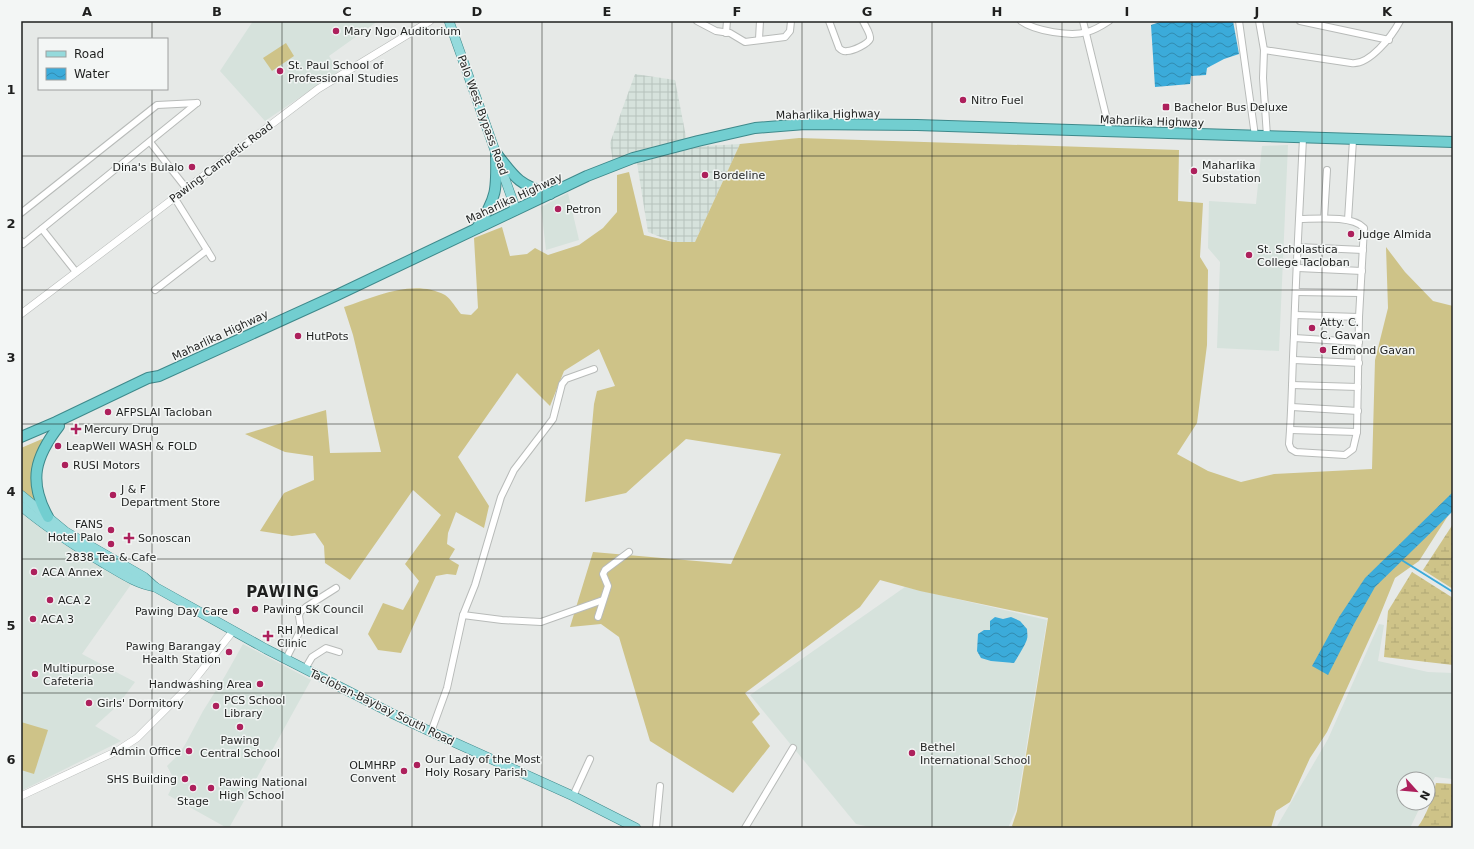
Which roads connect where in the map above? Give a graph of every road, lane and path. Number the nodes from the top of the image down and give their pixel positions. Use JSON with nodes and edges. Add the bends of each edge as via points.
{"nodes":[{"id":1,"x":430,"y":21,"type":"edge"},
{"id":2,"x":449,"y":21,"type":"edge"},
{"id":3,"x":697,"y":21,"type":"edge"},
{"id":4,"x":727,"y":21,"type":"edge"},
{"id":5,"x":760,"y":21,"type":"edge"},
{"id":6,"x":791,"y":21,"type":"edge"},
{"id":7,"x":829,"y":21,"type":"edge"},
{"id":8,"x":863,"y":21,"type":"edge"},
{"id":9,"x":1021,"y":21,"type":"edge"},
{"id":10,"x":1083,"y":21,"type":"edge"},
{"id":11,"x":1110,"y":21,"type":"edge"},
{"id":12,"x":1239,"y":21,"type":"edge"},
{"id":13,"x":1259,"y":21,"type":"edge"},
{"id":14,"x":1300,"y":21,"type":"edge"},
{"id":15,"x":1400,"y":21,"type":"edge"},
{"id":16,"x":1086,"y":32,"type":"junction"},
{"id":17,"x":726,"y":33,"type":"junction"},
{"id":18,"x":759,"y":39,"type":"junction"},
{"id":19,"x":1389,"y":40,"type":"junction"},
{"id":20,"x":1264,"y":50,"type":"junction"},
{"id":21,"x":1110,"y":132,"type":"junction"},
{"id":22,"x":1255,"y":136,"type":"junction"},
{"id":23,"x":1267,"y":136,"type":"junction"},
{"id":24,"x":1303,"y":138,"type":"junction"},
{"id":25,"x":1352,"y":140,"type":"junction"},
{"id":26,"x":150,"y":142,"type":"junction"},
{"id":27,"x":1453,"y":142,"type":"edge"},
{"id":28,"x":496,"y":153,"type":"junction"},
{"id":29,"x":1327,"y":170,"type":"dead end"},
{"id":30,"x":186,"y":188,"type":"junction"},
{"id":31,"x":550,"y":194,"type":"junction"},
{"id":32,"x":174,"y":197,"type":"junction"},
{"id":33,"x":516,"y":210,"type":"junction"},
{"id":34,"x":21,"y":213,"type":"edge"},
{"id":35,"x":1324,"y":218,"type":"junction"},
{"id":36,"x":1299,"y":219,"type":"junction"},
{"id":37,"x":1348,"y":220,"type":"junction"},
{"id":38,"x":42,"y":229,"type":"junction"},
{"id":39,"x":476,"y":229,"type":"junction"},
{"id":40,"x":21,"y":241,"type":"edge"},
{"id":41,"x":1298,"y":247,"type":"junction"},
{"id":42,"x":207,"y":250,"type":"junction"},
{"id":43,"x":1363,"y":250,"type":"junction"},
{"id":44,"x":212,"y":258,"type":"dead end"},
{"id":45,"x":1298,"y":268,"type":"junction"},
{"id":46,"x":1362,"y":271,"type":"junction"},
{"id":47,"x":76,"y":272,"type":"junction"},
{"id":48,"x":155,"y":290,"type":"dead end"},
{"id":49,"x":1296,"y":292,"type":"junction"},
{"id":50,"x":1360,"y":293,"type":"junction"},
{"id":51,"x":21,"y":314,"type":"edge"},
{"id":52,"x":1294,"y":315,"type":"junction"},
{"id":53,"x":1359,"y":317,"type":"junction"},
{"id":54,"x":1294,"y":338,"type":"junction"},
{"id":55,"x":1359,"y":342,"type":"junction"},
{"id":56,"x":1294,"y":360,"type":"junction"},
{"id":57,"x":1359,"y":363,"type":"junction"},
{"id":58,"x":594,"y":369,"type":"dead end"},
{"id":59,"x":159,"y":376,"type":"junction"},
{"id":60,"x":1292,"y":385,"type":"junction"},
{"id":61,"x":1358,"y":387,"type":"junction"},
{"id":62,"x":1292,"y":407,"type":"junction"},
{"id":63,"x":1358,"y":411,"type":"junction"},
{"id":64,"x":59,"y":426,"type":"junction"},
{"id":65,"x":1291,"y":430,"type":"junction"},
{"id":66,"x":1357,"y":432,"type":"junction"},
{"id":67,"x":22,"y":436,"type":"edge"},
{"id":68,"x":21,"y":444,"type":"edge"},
{"id":69,"x":21,"y":495,"type":"edge"},
{"id":70,"x":21,"y":506,"type":"edge"},
{"id":71,"x":48,"y":518,"type":"junction"},
{"id":72,"x":628,"y":552,"type":"dead end"},
{"id":73,"x":155,"y":587,"type":"junction"},
{"id":74,"x":336,"y":588,"type":"dead end"},
{"id":75,"x":603,"y":600,"type":"junction"},
{"id":76,"x":463,"y":615,"type":"junction"},
{"id":77,"x":598,"y":617,"type":"dead end"},
{"id":78,"x":233,"y":631,"type":"junction"},
{"id":79,"x":339,"y":652,"type":"dead end"},
{"id":80,"x":286,"y":659,"type":"junction"},
{"id":81,"x":305,"y":669,"type":"junction"},
{"id":82,"x":432,"y":732,"type":"junction"},
{"id":83,"x":793,"y":748,"type":"dead end"},
{"id":84,"x":590,"y":759,"type":"dead end"},
{"id":85,"x":660,"y":786,"type":"dead end"},
{"id":86,"x":21,"y":796,"type":"edge"},
{"id":87,"x":573,"y":796,"type":"junction"},
{"id":88,"x":636,"y":828,"type":"edge"},
{"id":89,"x":656,"y":828,"type":"edge"},
{"id":90,"x":745,"y":828,"type":"edge"}],
"edges":[{"from":1,"to":30,"type":"street","name":"Pawing-Campetic Road","via":[[318,89]]},
{"from":2,"to":28,"type":"main road","name":"Palo West Bypass Road"},
{"from":3,"to":17,"type":"street"},
{"from":4,"to":17,"type":"street"},
{"from":5,"to":18,"type":"street"},
{"from":6,"to":18,"type":"street","via":[[790,31],[785,37]]},
{"from":7,"to":8,"type":"street","via":[[839,48],[846,52],[867,43],[870,39]]},
{"from":9,"to":16,"type":"street","via":[[1050,32]]},
{"from":10,"to":16,"type":"street"},
{"from":11,"to":16,"type":"street"},
{"from":12,"to":22,"type":"street"},
{"from":13,"to":20,"type":"street"},
{"from":14,"to":19,"type":"street"},
{"from":15,"to":19,"type":"street"},
{"from":16,"to":21,"type":"street"},
{"from":17,"to":18,"type":"street","via":[[745,42]]},
{"from":19,"to":20,"type":"street","via":[[1364,61],[1356,64]]},
{"from":20,"to":23,"type":"street"},
{"from":21,"to":22,"type":"highway","name":"Maharlika Highway"},
{"from":21,"to":31,"type":"highway","name":"Maharlika Highway","via":[[917,125],[805,124],[755,128],[633,158]]},
{"from":22,"to":23,"type":"highway","name":"Maharlika Highway"},
{"from":23,"to":24,"type":"highway","name":"Maharlika Highway"},
{"from":24,"to":25,"type":"highway","name":"Maharlika Highway"},
{"from":24,"to":36,"type":"street"},
{"from":25,"to":27,"type":"highway","name":"Maharlika Highway"},
{"from":25,"to":37,"type":"street"},
{"from":26,"to":30,"type":"street"},
{"from":26,"to":34,"type":"street","via":[[197,103],[157,105]]},
{"from":26,"to":38,"type":"street"},
{"from":28,"to":31,"type":"highway","via":[[521,183]]},
{"from":28,"to":33,"type":"main road","name":"Palo West Bypass Road"},
{"from":28,"to":39,"type":"highway","via":[[495,195]]},
{"from":29,"to":35,"type":"street"},
{"from":30,"to":32,"type":"street","name":"Pawing-Campetic Road"},
{"from":31,"to":33,"type":"highway","name":"Maharlika Highway"},
{"from":32,"to":42,"type":"street"},
{"from":32,"to":47,"type":"street","name":"Pawing-Campetic Road"},
{"from":33,"to":39,"type":"highway","name":"Maharlika Highway"},
{"from":35,"to":36,"type":"street"},
{"from":35,"to":37,"type":"street"},
{"from":36,"to":41,"type":"street"},
{"from":37,"to":43,"type":"street","via":[[1357,222],[1364,228]]},
{"from":38,"to":40,"type":"street","via":[[23,244]]},
{"from":38,"to":47,"type":"street"},
{"from":39,"to":59,"type":"highway","name":"Maharlika Highway"},
{"from":41,"to":43,"type":"street"},
{"from":41,"to":45,"type":"street"},
{"from":42,"to":44,"type":"street"},
{"from":42,"to":48,"type":"street"},
{"from":43,"to":46,"type":"street"},
{"from":45,"to":46,"type":"street"},
{"from":45,"to":49,"type":"street"},
{"from":46,"to":50,"type":"street"},
{"from":47,"to":51,"type":"street","name":"Pawing-Campetic Road"},
{"from":49,"to":50,"type":"street"},
{"from":49,"to":52,"type":"street"},
{"from":50,"to":53,"type":"street"},
{"from":52,"to":53,"type":"street"},
{"from":52,"to":54,"type":"street"},
{"from":53,"to":55,"type":"street"},
{"from":54,"to":55,"type":"street"},
{"from":54,"to":56,"type":"street"},
{"from":55,"to":57,"type":"street"},
{"from":56,"to":57,"type":"street"},
{"from":56,"to":60,"type":"street"},
{"from":57,"to":61,"type":"street"},
{"from":58,"to":76,"type":"street","via":[[566,379],[562,384],[552,419],[514,470],[501,497],[475,585]]},
{"from":59,"to":64,"type":"highway","name":"Maharlika Highway","via":[[150,383]]},
{"from":59,"to":67,"type":"highway","name":"Maharlika Highway","via":[[148,378]]},
{"from":60,"to":61,"type":"street"},
{"from":60,"to":62,"type":"street"},
{"from":61,"to":63,"type":"street"},
{"from":62,"to":63,"type":"street"},
{"from":62,"to":65,"type":"street"},
{"from":63,"to":66,"type":"street"},
{"from":64,"to":68,"type":"highway","name":"Maharlika Highway"},
{"from":64,"to":71,"type":"highway","via":[[43,450],[36,475],[41,501]]},
{"from":65,"to":66,"type":"street"},
{"from":65,"to":66,"type":"street","via":[[1290,444],[1293,451],[1345,455],[1353,449]]},
{"from":69,"to":71,"type":"main road","name":"Tacloban-Baybay South Road"},
{"from":70,"to":73,"type":"main road","name":"Tacloban-Baybay South Road","via":[[46,527],[92,556],[143,585]]},
{"from":71,"to":73,"type":"main road","name":"Tacloban-Baybay South Road","via":[[66,532],[144,576]]},
{"from":72,"to":75,"type":"street","via":[[605,570],[603,574],[608,586]]},
{"from":73,"to":78,"type":"main road","name":"Tacloban-Baybay South Road"},
{"from":74,"to":80,"type":"street","via":[[300,612],[301,629]]},
{"from":75,"to":76,"type":"street","via":[[541,622]]},
{"from":75,"to":77,"type":"street"},
{"from":76,"to":82,"type":"street","via":[[447,688]]},
{"from":78,"to":80,"type":"main road","name":"Tacloban-Baybay South Road"},
{"from":78,"to":86,"type":"street","via":[[190,684],[137,738],[117,751]]},
{"from":79,"to":81,"type":"street","via":[[326,648],[312,657]]},
{"from":80,"to":81,"type":"main road","name":"Tacloban-Baybay South Road"},
{"from":81,"to":82,"type":"main road","name":"Tacloban-Baybay South Road"},
{"from":82,"to":87,"type":"main road","name":"Tacloban-Baybay South Road"},
{"from":83,"to":90,"type":"street"},
{"from":84,"to":87,"type":"street"},
{"from":85,"to":89,"type":"street"},
{"from":87,"to":88,"type":"main road","name":"Tacloban-Baybay South Road"}]}
